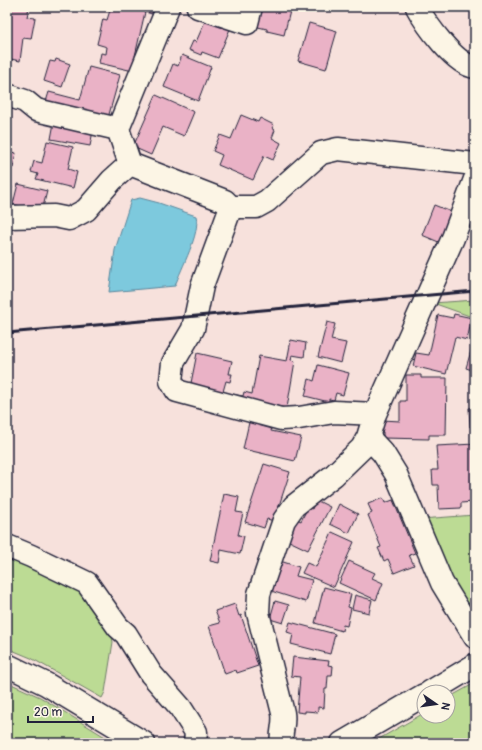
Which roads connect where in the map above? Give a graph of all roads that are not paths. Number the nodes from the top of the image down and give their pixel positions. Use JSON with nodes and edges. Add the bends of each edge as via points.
{"nodes":[{"id":1,"x":168,"y":7,"type":"edge"},
{"id":2,"x":198,"y":7,"type":"edge"},
{"id":3,"x":251,"y":7,"type":"edge"},
{"id":4,"x":417,"y":7,"type":"edge"},
{"id":5,"x":475,"y":67,"type":"edge"},
{"id":6,"x":7,"y":95,"type":"edge"},
{"id":7,"x":118,"y":129,"type":"junction"},
{"id":8,"x":130,"y":164,"type":"junction"},
{"id":9,"x":475,"y":164,"type":"edge"},
{"id":10,"x":475,"y":179,"type":"edge"},
{"id":11,"x":230,"y":207,"type":"junction"},
{"id":12,"x":7,"y":217,"type":"edge"},
{"id":13,"x":375,"y":414,"type":"junction"},
{"id":14,"x":368,"y":437,"type":"junction"},
{"id":15,"x":7,"y":546,"type":"edge"},
{"id":16,"x":475,"y":637,"type":"edge"},
{"id":17,"x":7,"y":665,"type":"edge"},
{"id":18,"x":475,"y":666,"type":"edge"},
{"id":19,"x":444,"y":684,"type":"edge"},
{"id":20,"x":416,"y":700,"type":"edge"},
{"id":21,"x":144,"y":743,"type":"edge"},
{"id":22,"x":195,"y":743,"type":"edge"},
{"id":23,"x":282,"y":743,"type":"edge"},
{"id":24,"x":342,"y":743,"type":"edge"}],
"edges":[{"from":1,"to":7,"type":"street"},
{"from":2,"to":3,"type":"street","via":[[247,23]]},
{"from":4,"to":5,"type":"street","via":[[424,21],[458,60],[469,67]]},
{"from":6,"to":7,"type":"street","via":[[25,101],[36,110]]},
{"from":7,"to":8,"type":"street"},
{"from":8,"to":11,"type":"street","via":[[225,201]]},
{"from":8,"to":12,"type":"street","via":[[86,210],[69,219],[54,216]]},
{"from":9,"to":11,"type":"street","via":[[338,149],[320,153],[267,201],[256,207]]},
{"from":10,"to":13,"type":"street","via":[[453,238]]},
{"from":11,"to":13,"type":"street","via":[[202,286],[193,329],[173,363],[170,381],[177,391],[281,419],[334,412]]},
{"from":13,"to":14,"type":"street"},
{"from":14,"to":16,"type":"street","via":[[383,453],[396,474],[442,583]]},
{"from":14,"to":23,"type":"street","via":[[362,448],[334,475],[294,506],[284,520],[258,594],[258,613],[285,725],[281,734]]},
{"from":15,"to":22,"type":"street","via":[[87,583],[118,627],[126,634],[151,674],[180,707],[196,732]]},
{"from":17,"to":21,"type":"street","via":[[46,684]]},
{"from":18,"to":19,"type":"street"},
{"from":20,"to":24,"type":"street"}]}
